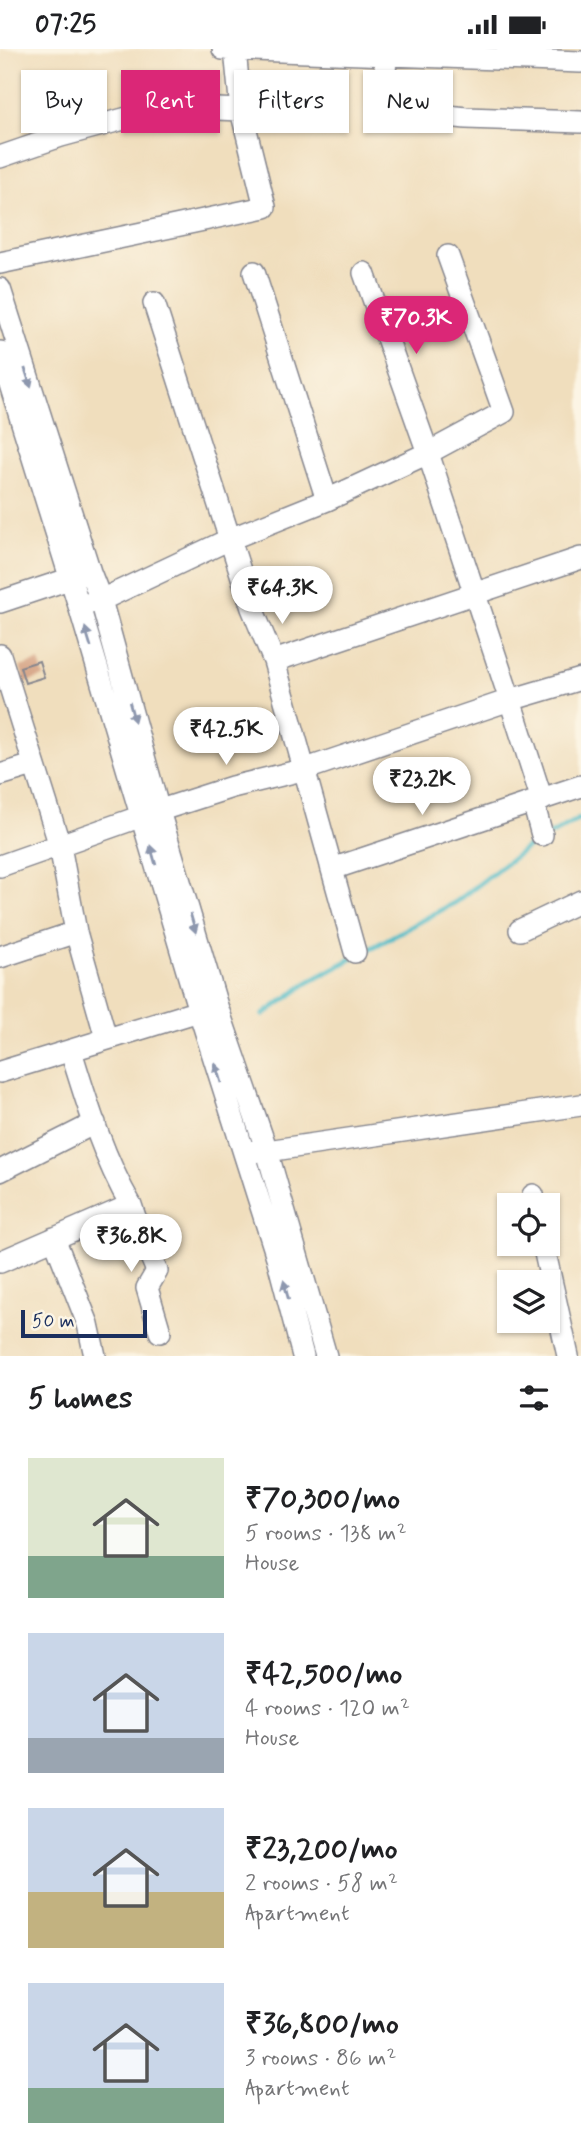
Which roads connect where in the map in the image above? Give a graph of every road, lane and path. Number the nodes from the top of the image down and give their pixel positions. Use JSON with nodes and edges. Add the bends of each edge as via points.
{"nodes":[{"id":1,"x":229,"y":50,"type":"edge"},
{"id":2,"x":386,"y":53,"type":"edge"},
{"id":3,"x":581,"y":62,"type":"edge"},
{"id":4,"x":234,"y":75,"type":"edge"},
{"id":5,"x":234,"y":110,"type":"edge"},
{"id":6,"x":581,"y":122,"type":"edge"},
{"id":7,"x":247,"y":133,"type":"edge"},
{"id":8,"x":0,"y":157,"type":"edge"},
{"id":9,"x":447,"y":256,"type":"dead end"},
{"id":10,"x":0,"y":263,"type":"edge"},
{"id":11,"x":254,"y":272,"type":"dead end"},
{"id":12,"x":364,"y":273,"type":"dead end"},
{"id":13,"x":0,"y":289,"type":"edge"},
{"id":14,"x":154,"y":303,"type":"dead end"},
{"id":15,"x":0,"y":352,"type":"edge"},
{"id":16,"x":428,"y":453,"type":"junction"},
{"id":17,"x":327,"y":500,"type":"junction"},
{"id":18,"x":230,"y":539,"type":"junction"},
{"id":19,"x":581,"y":558,"type":"edge"},
{"id":20,"x":80,"y":575,"type":"junction"},
{"id":21,"x":477,"y":594,"type":"junction"},
{"id":22,"x":101,"y":600,"type":"junction"},
{"id":23,"x":0,"y":602,"type":"edge"},
{"id":24,"x":79,"y":606,"type":"junction"},
{"id":25,"x":0,"y":655,"type":"edge"},
{"id":26,"x":274,"y":661,"type":"junction"},
{"id":27,"x":581,"y":679,"type":"edge"},
{"id":28,"x":3,"y":680,"type":"edge"},
{"id":29,"x":510,"y":701,"type":"junction"},
{"id":30,"x":33,"y":765,"type":"junction"},
{"id":31,"x":306,"y":769,"type":"junction"},
{"id":32,"x":0,"y":775,"type":"edge"},
{"id":33,"x":581,"y":786,"type":"edge"},
{"id":34,"x":537,"y":801,"type":"junction"},
{"id":35,"x":150,"y":814,"type":"junction"},
{"id":36,"x":542,"y":835,"type":"dead end"},
{"id":37,"x":60,"y":846,"type":"junction"},
{"id":38,"x":0,"y":866,"type":"edge"},
{"id":39,"x":331,"y":866,"type":"junction"},
{"id":40,"x":581,"y":901,"type":"edge"},
{"id":41,"x":520,"y":930,"type":"dead end"},
{"id":42,"x":76,"y":932,"type":"junction"},
{"id":43,"x":355,"y":952,"type":"dead end"},
{"id":44,"x":0,"y":957,"type":"edge"},
{"id":45,"x":208,"y":1009,"type":"junction"},
{"id":46,"x":106,"y":1038,"type":"junction"},
{"id":47,"x":71,"y":1051,"type":"junction"},
{"id":48,"x":0,"y":1072,"type":"edge"},
{"id":49,"x":581,"y":1105,"type":"edge"},
{"id":50,"x":95,"y":1123,"type":"junction"},
{"id":51,"x":243,"y":1151,"type":"junction"},
{"id":52,"x":267,"y":1151,"type":"junction"},
{"id":53,"x":0,"y":1171,"type":"edge"},
{"id":54,"x":131,"y":1205,"type":"junction"},
{"id":55,"x":54,"y":1238,"type":"junction"},
{"id":56,"x":546,"y":1256,"type":"edge"},
{"id":57,"x":0,"y":1262,"type":"edge"},
{"id":58,"x":160,"y":1332,"type":"dead end"},
{"id":59,"x":95,"y":1356,"type":"edge"},
{"id":60,"x":303,"y":1356,"type":"edge"},
{"id":61,"x":327,"y":1356,"type":"edge"},
{"id":62,"x":568,"y":1356,"type":"edge"}],
"edges":[{"from":1,"to":2,"type":"street"},
{"from":1,"to":4,"type":"street"},
{"from":2,"to":3,"type":"street"},
{"from":2,"to":6,"type":"street","via":[[384,109],[466,118]]},
{"from":5,"to":8,"type":"street","via":[[168,107]]},
{"from":7,"to":10,"type":"street","via":[[265,207]]},
{"from":9,"to":16,"type":"street","via":[[504,412]]},
{"from":11,"to":17,"type":"street"},
{"from":12,"to":16,"type":"street"},
{"from":13,"to":20,"type":"street","one_way":true},
{"from":14,"to":18,"type":"street"},
{"from":15,"to":20,"type":"street"},
{"from":16,"to":17,"type":"street"},
{"from":16,"to":21,"type":"street"},
{"from":17,"to":18,"type":"street"},
{"from":18,"to":22,"type":"street"},
{"from":18,"to":26,"type":"street","via":[[251,608]]},
{"from":19,"to":21,"type":"street"},
{"from":20,"to":22,"type":"street"},
{"from":20,"to":23,"type":"street"},
{"from":20,"to":24,"type":"street"},
{"from":21,"to":26,"type":"street"},
{"from":21,"to":29,"type":"street"},
{"from":22,"to":24,"type":"street"},
{"from":22,"to":35,"type":"street","one_way":true},
{"from":35,"to":24,"type":"street","one_way":true},
{"from":25,"to":28,"type":"street"},
{"from":26,"to":31,"type":"street"},
{"from":27,"to":29,"type":"street"},
{"from":28,"to":30,"type":"street"},
{"from":29,"to":31,"type":"street"},
{"from":29,"to":34,"type":"street"},
{"from":30,"to":32,"type":"street"},
{"from":30,"to":37,"type":"street"},
{"from":31,"to":35,"type":"street"},
{"from":31,"to":39,"type":"street"},
{"from":33,"to":34,"type":"street"},
{"from":34,"to":36,"type":"street"},
{"from":34,"to":39,"type":"street"},
{"from":35,"to":37,"type":"street"},
{"from":35,"to":45,"type":"street"},
{"from":37,"to":38,"type":"street"},
{"from":37,"to":42,"type":"street"},
{"from":39,"to":43,"type":"street"},
{"from":40,"to":41,"type":"street"},
{"from":42,"to":44,"type":"street"},
{"from":42,"to":46,"type":"street"},
{"from":45,"to":46,"type":"street"},
{"from":51,"to":45,"type":"street","one_way":true},
{"from":45,"to":52,"type":"street"},
{"from":46,"to":47,"type":"street"},
{"from":47,"to":48,"type":"street"},
{"from":47,"to":50,"type":"street"},
{"from":49,"to":52,"type":"street"},
{"from":50,"to":53,"type":"street"},
{"from":50,"to":54,"type":"street","via":[[114,1176]]},
{"from":51,"to":52,"type":"street"},
{"from":60,"to":51,"type":"street","one_way":true},
{"from":52,"to":61,"type":"street"},
{"from":54,"to":55,"type":"street"},
{"from":54,"to":58,"type":"street","via":[[157,1271],[147,1288]]},
{"from":55,"to":57,"type":"street"},
{"from":55,"to":59,"type":"street","via":[[88,1324]]},
{"from":56,"to":62,"type":"street"}]}
